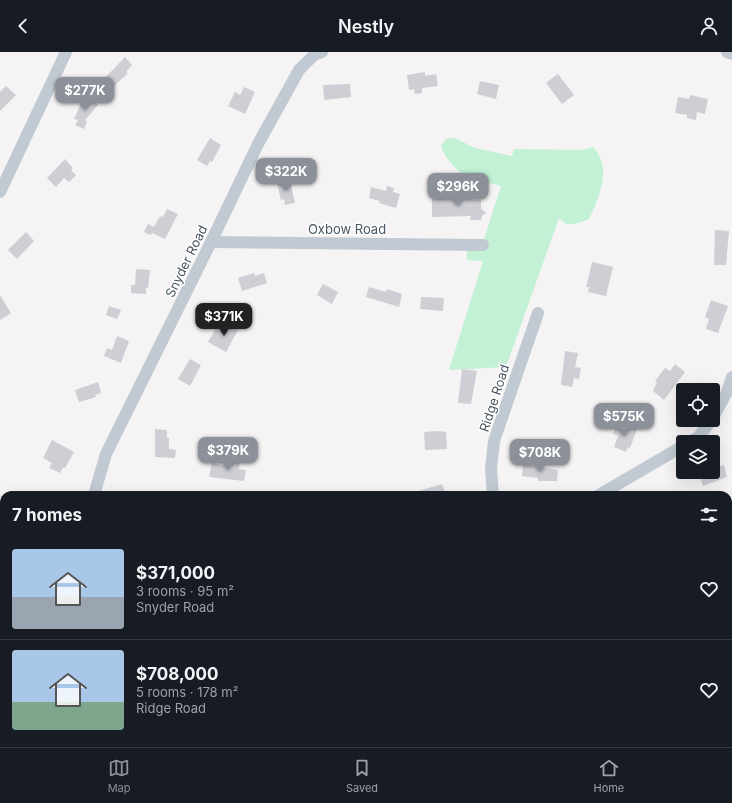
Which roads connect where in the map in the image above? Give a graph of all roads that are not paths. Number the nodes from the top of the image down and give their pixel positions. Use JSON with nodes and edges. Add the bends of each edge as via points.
{"nodes":[{"id":1,"x":66,"y":52,"type":"edge"},
{"id":2,"x":322,"y":52,"type":"edge"},
{"id":3,"x":727,"y":52,"type":"edge"},
{"id":4,"x":732,"y":54,"type":"edge"},
{"id":5,"x":0,"y":192,"type":"edge"},
{"id":6,"x":211,"y":242,"type":"junction"},
{"id":7,"x":483,"y":245,"type":"dead end"},
{"id":8,"x":538,"y":313,"type":"dead end"},
{"id":9,"x":732,"y":377,"type":"edge"},
{"id":10,"x":720,"y":405,"type":"edge"},
{"id":11,"x":706,"y":427,"type":"edge"},
{"id":12,"x":700,"y":435,"type":"edge"},
{"id":13,"x":676,"y":450,"type":"edge"},
{"id":14,"x":95,"y":491,"type":"edge"},
{"id":15,"x":493,"y":491,"type":"edge"},
{"id":16,"x":606,"y":491,"type":"edge"}],
"edges":[{"from":1,"to":5,"type":"street"},
{"from":2,"to":6,"type":"street","name":"Snyder Road","via":[[314,55],[299,70],[258,144]]},
{"from":3,"to":4,"type":"street"},
{"from":6,"to":7,"type":"street","name":"Oxbow Road"},
{"from":6,"to":14,"type":"street","name":"Snyder Road","via":[[106,454]]},
{"from":8,"to":15,"type":"street","name":"Ridge Road","via":[[494,441],[491,469]]},
{"from":9,"to":10,"type":"street"},
{"from":11,"to":12,"type":"street"},
{"from":13,"to":16,"type":"street"}]}
